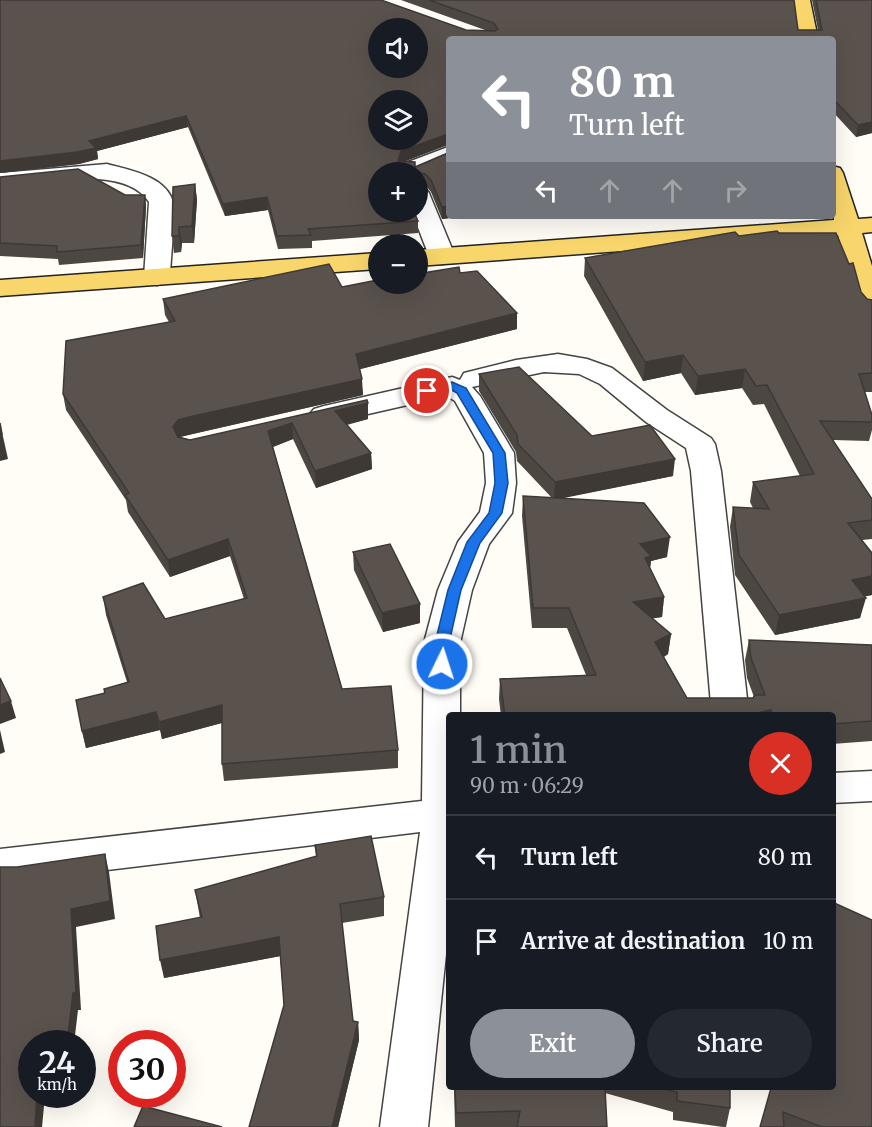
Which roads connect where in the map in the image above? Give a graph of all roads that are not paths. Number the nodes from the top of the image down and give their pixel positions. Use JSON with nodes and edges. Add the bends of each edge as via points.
{"nodes":[{"id":1,"x":801,"y":0,"type":"edge"},
{"id":2,"x":807,"y":36,"type":"edge"},
{"id":3,"x":446,"y":155,"type":"edge"},
{"id":4,"x":425,"y":162,"type":"edge"},
{"id":5,"x":0,"y":180,"type":"edge"},
{"id":6,"x":836,"y":180,"type":"edge"},
{"id":7,"x":428,"y":221,"type":"edge"},
{"id":8,"x":861,"y":226,"type":"edge"},
{"id":9,"x":442,"y":256,"type":"junction"},
{"id":10,"x":428,"y":257,"type":"edge"},
{"id":11,"x":368,"y":262,"type":"edge"},
{"id":12,"x":157,"y":277,"type":"junction"},
{"id":13,"x":0,"y":288,"type":"edge"},
{"id":14,"x":872,"y":309,"type":"edge"},
{"id":15,"x":452,"y":386,"type":"junction"},
{"id":16,"x":292,"y":422,"type":"edge"},
{"id":17,"x":731,"y":712,"type":"edge"},
{"id":18,"x":872,"y":786,"type":"edge"},
{"id":19,"x":836,"y":788,"type":"edge"},
{"id":20,"x":445,"y":813,"type":"edge"},
{"id":21,"x":0,"y":866,"type":"edge"},
{"id":22,"x":404,"y":1127,"type":"edge"}],
"edges":[{"from":1,"to":2,"type":"main road"},
{"from":3,"to":4,"type":"street"},
{"from":5,"to":12,"type":"street","via":[[107,171],[132,178],[153,190],[161,202]]},
{"from":6,"to":8,"type":"main road"},
{"from":7,"to":9,"type":"street"},
{"from":8,"to":9,"type":"main road"},
{"from":8,"to":14,"type":"main road"},
{"from":9,"to":10,"type":"main road"},
{"from":11,"to":12,"type":"main road"},
{"from":12,"to":13,"type":"main road"},
{"from":15,"to":16,"type":"street"},
{"from":15,"to":17,"type":"street","via":[[523,365],[562,363],[587,367],[609,377],[668,425],[700,444]]},
{"from":15,"to":20,"type":"street","via":[[466,396],[499,453],[501,483],[496,513],[474,542],[454,590],[442,643]]},
{"from":18,"to":19,"type":"street"},
{"from":20,"to":21,"type":"street"},
{"from":20,"to":22,"type":"street"}]}
